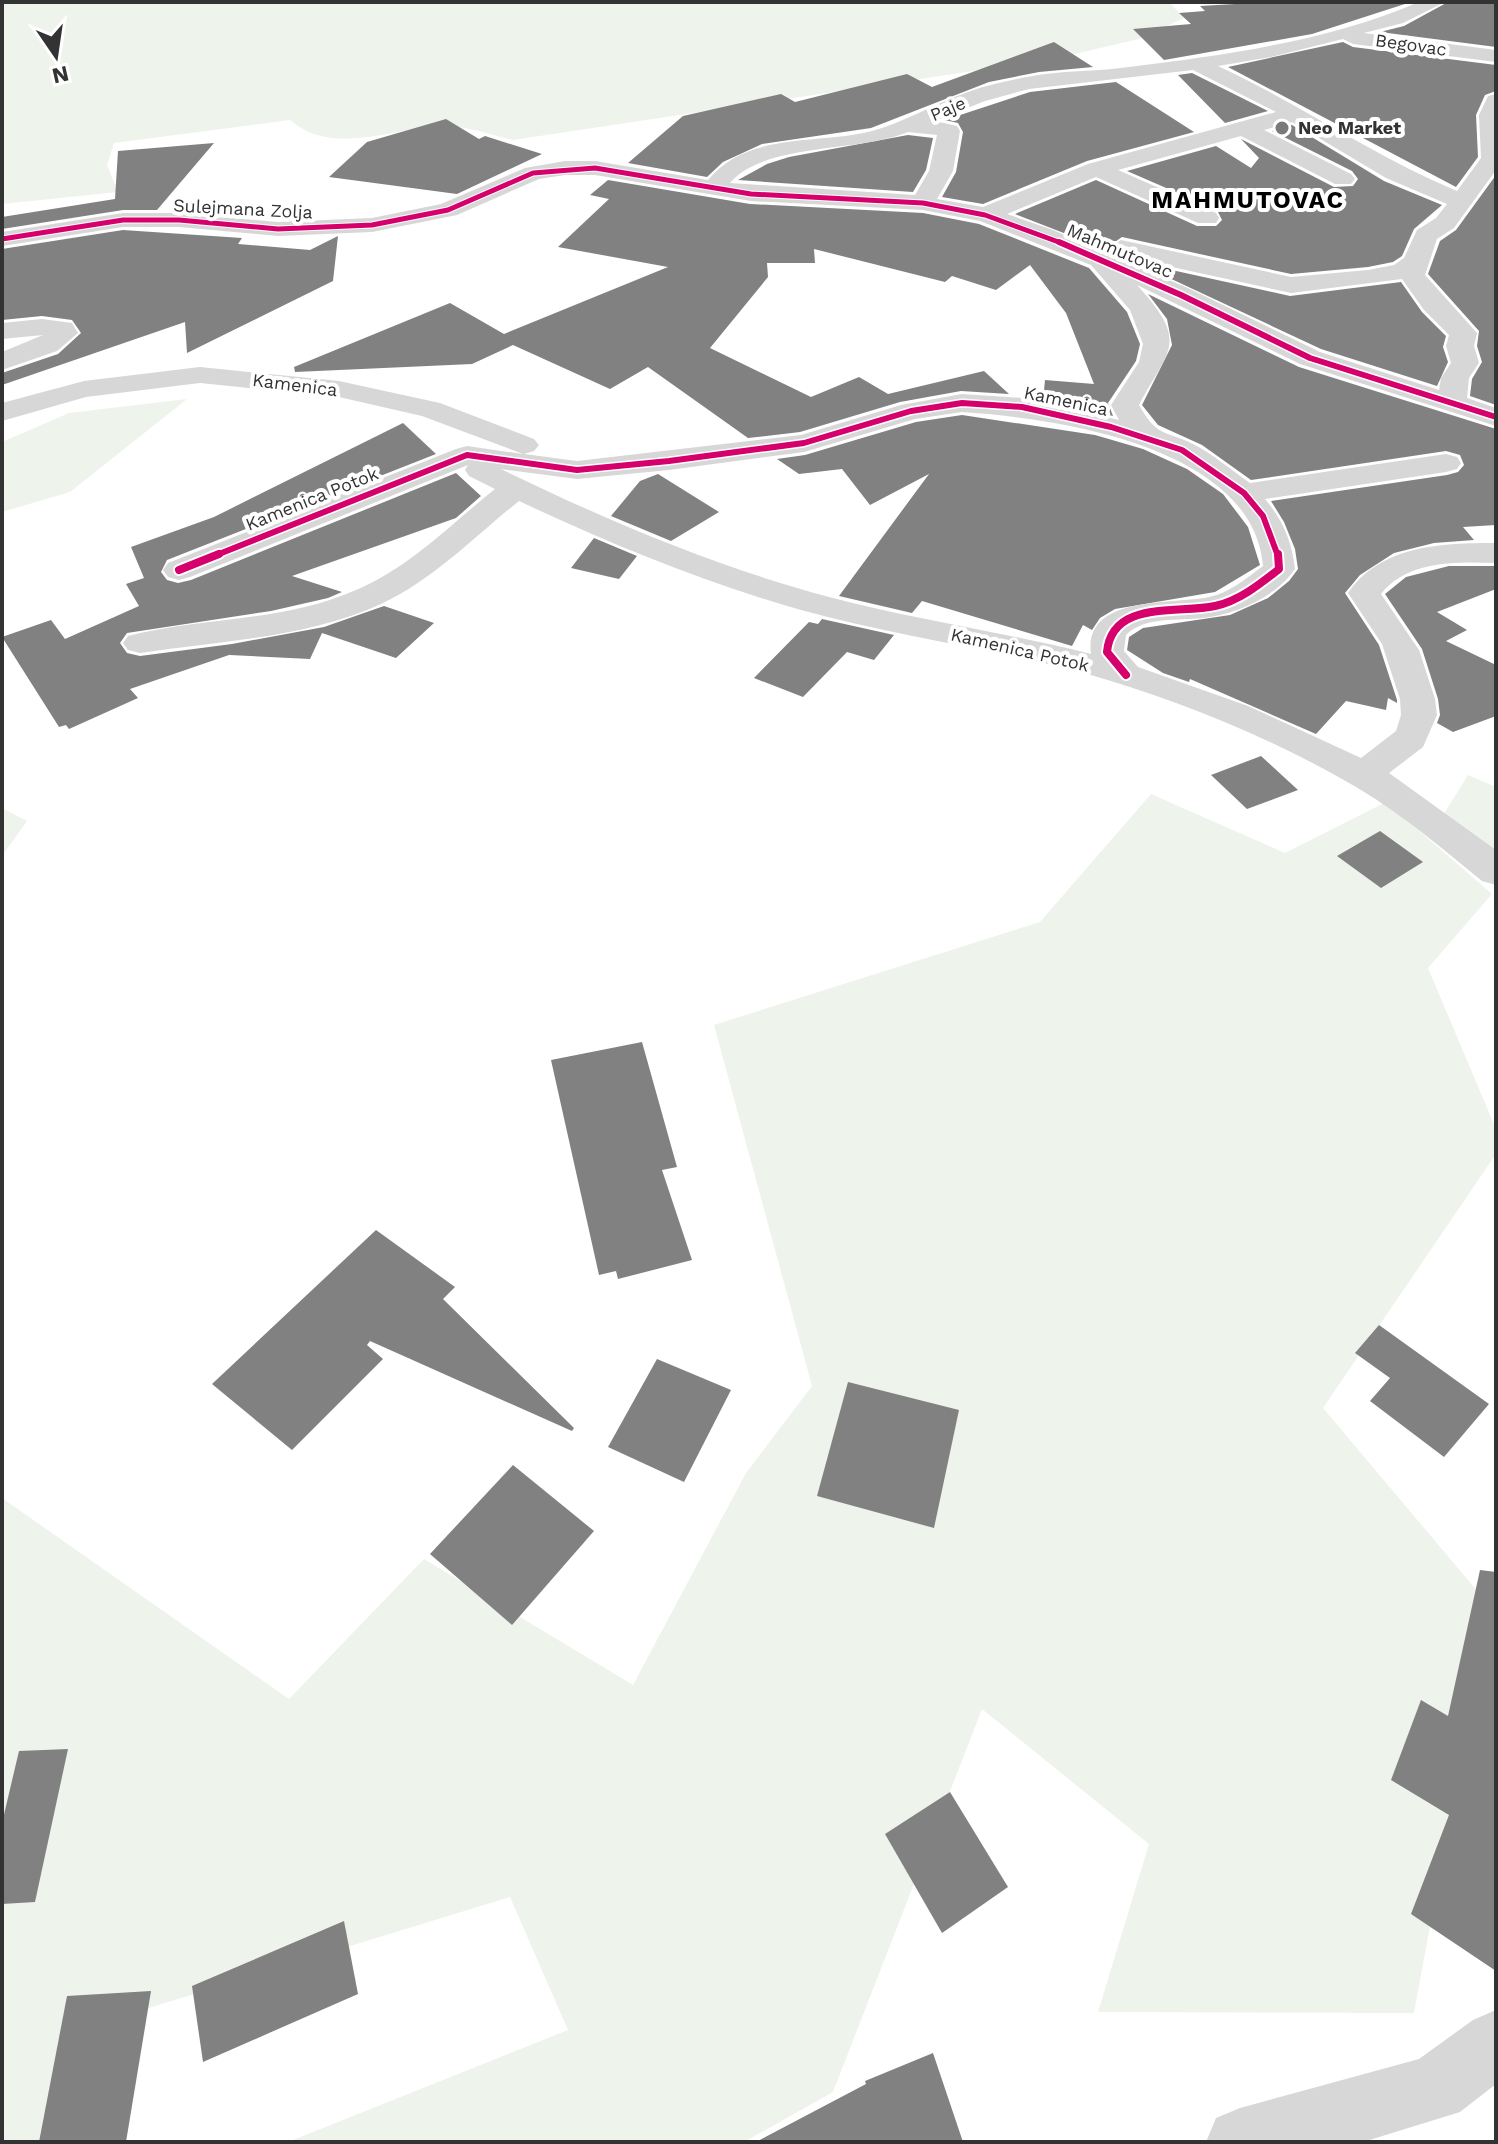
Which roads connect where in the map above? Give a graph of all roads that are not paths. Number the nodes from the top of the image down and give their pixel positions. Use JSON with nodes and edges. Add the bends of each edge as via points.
{"nodes":[{"id":1,"x":1435,"y":2,"type":"edge"},
{"id":2,"x":1326,"y":35,"type":"junction"},
{"id":3,"x":1496,"y":56,"type":"edge"},
{"id":4,"x":1196,"y":63,"type":"junction"},
{"id":5,"x":1496,"y":101,"type":"edge"},
{"id":6,"x":1292,"y":115,"type":"junction"},
{"id":7,"x":909,"y":126,"type":"junction"},
{"id":8,"x":1241,"y":127,"type":"junction"},
{"id":9,"x":1494,"y":158,"type":"edge"},
{"id":10,"x":1096,"y":169,"type":"junction"},
{"id":11,"x":1343,"y":179,"type":"dead end"},
{"id":12,"x":713,"y":189,"type":"junction"},
{"id":13,"x":1459,"y":200,"type":"junction"},
{"id":14,"x":923,"y":203,"type":"junction"},
{"id":15,"x":985,"y":215,"type":"junction"},
{"id":16,"x":1207,"y":218,"type":"dead end"},
{"id":17,"x":1044,"y":235,"type":"junction"},
{"id":18,"x":2,"y":239,"type":"edge"},
{"id":19,"x":1094,"y":258,"type":"junction"},
{"id":20,"x":1415,"y":262,"type":"junction"},
{"id":21,"x":2,"y":331,"type":"edge"},
{"id":22,"x":2,"y":362,"type":"edge"},
{"id":23,"x":1452,"y":402,"type":"junction"},
{"id":24,"x":2,"y":412,"type":"edge"},
{"id":25,"x":1496,"y":417,"type":"edge"},
{"id":26,"x":1151,"y":439,"type":"junction"},
{"id":27,"x":456,"y":458,"type":"junction"},
{"id":28,"x":1446,"y":463,"type":"dead end"},
{"id":29,"x":577,"y":470,"type":"junction"},
{"id":30,"x":517,"y":487,"type":"junction"},
{"id":31,"x":1244,"y":493,"type":"junction"},
{"id":32,"x":1496,"y":553,"type":"edge"},
{"id":33,"x":179,"y":570,"type":"dead end"},
{"id":34,"x":140,"y":643,"type":"dead end"},
{"id":35,"x":1126,"y":675,"type":"junction"},
{"id":36,"x":1360,"y":775,"type":"junction"},
{"id":37,"x":1496,"y":871,"type":"edge"},
{"id":38,"x":1496,"y":2043,"type":"edge"},
{"id":39,"x":1240,"y":2142,"type":"edge"}],
"edges":[{"from":1,"to":2,"type":"street","name":"Paje","via":[[1396,19]]},
{"from":2,"to":3,"type":"street","name":"Begovac"},
{"from":2,"to":4,"type":"street","name":"Paje","via":[[1271,51]]},
{"from":4,"to":6,"type":"street"},
{"from":4,"to":7,"type":"street","name":"Paje","via":[[1028,83],[977,96]]},
{"from":5,"to":9,"type":"street","via":[[1490,115]]},
{"from":6,"to":8,"type":"street"},
{"from":6,"to":13,"type":"street","via":[[1394,173]]},
{"from":7,"to":12,"type":"street","name":"Paje","via":[[877,137],[766,152],[725,174]]},
{"from":7,"to":14,"type":"street","via":[[949,131],[941,171]]},
{"from":8,"to":10,"type":"street"},
{"from":8,"to":11,"type":"street"},
{"from":9,"to":13,"type":"street"},
{"from":10,"to":15,"type":"street"},
{"from":10,"to":16,"type":"street"},
{"from":12,"to":14,"type":"street","name":"Mahmutovac"},
{"from":12,"to":18,"type":"street","name":"Sulejmana Zolja","via":[[595,168],[565,168],[533,173],[448,210],[372,225],[278,229],[123,220]]},
{"from":13,"to":20,"type":"street","via":[[1445,223],[1426,235]]},
{"from":14,"to":15,"type":"street","name":"Mahmutovac"},
{"from":15,"to":17,"type":"street","name":"Mahmutovac"},
{"from":17,"to":19,"type":"street","name":"Mahmutovac"},
{"from":17,"to":20,"type":"street","via":[[1291,285],[1368,278],[1402,271]]},
{"from":19,"to":23,"type":"street","name":"Mahmutovac","via":[[1310,358]]},
{"from":19,"to":26,"type":"street","name":"Kamenica","via":[[1126,289],[1157,336],[1154,358],[1125,405]]},
{"from":20,"to":23,"type":"street","via":[[1412,275],[1463,333],[1465,363],[1455,378]]},
{"from":21,"to":22,"type":"street","via":[[42,327],[64,333]]},
{"from":23,"to":25,"type":"street","name":"Mahmutovac"},
{"from":24,"to":29,"type":"street","name":"Kamenica","via":[[122,383],[200,375],[268,380],[430,409]]},
{"from":26,"to":29,"type":"street","name":"Kamenica","via":[[1022,407],[962,403],[911,411],[804,443]]},
{"from":26,"to":31,"type":"street","name":"Kamenica","via":[[1210,467]]},
{"from":27,"to":29,"type":"street","name":"Kamenica","via":[[481,455]]},
{"from":27,"to":30,"type":"street","name":"Kamenica Potok"},
{"from":27,"to":33,"type":"street","name":"Kamenica Potok"},
{"from":28,"to":31,"type":"street"},
{"from":30,"to":34,"type":"street","via":[[401,578],[359,601],[333,611]]},
{"from":30,"to":35,"type":"street","name":"Kamenica Potok","via":[[729,579]]},
{"from":31,"to":35,"type":"street","name":"Kamenica","via":[[1263,516],[1277,548],[1279,569],[1250,593],[1215,606],[1161,610],[1119,623],[1109,634],[1107,652]]},
{"from":32,"to":36,"type":"street","via":[[1452,552],[1419,559],[1372,581],[1364,593],[1369,610],[1393,635],[1417,692],[1421,717],[1405,746]]},
{"from":35,"to":36,"type":"street","name":"Kamenica Potok","via":[[1273,732]]},
{"from":36,"to":37,"type":"street","name":"Kamenica Potok","via":[[1403,799]]},
{"from":38,"to":39,"type":"street","via":[[1436,2088]]}]}
